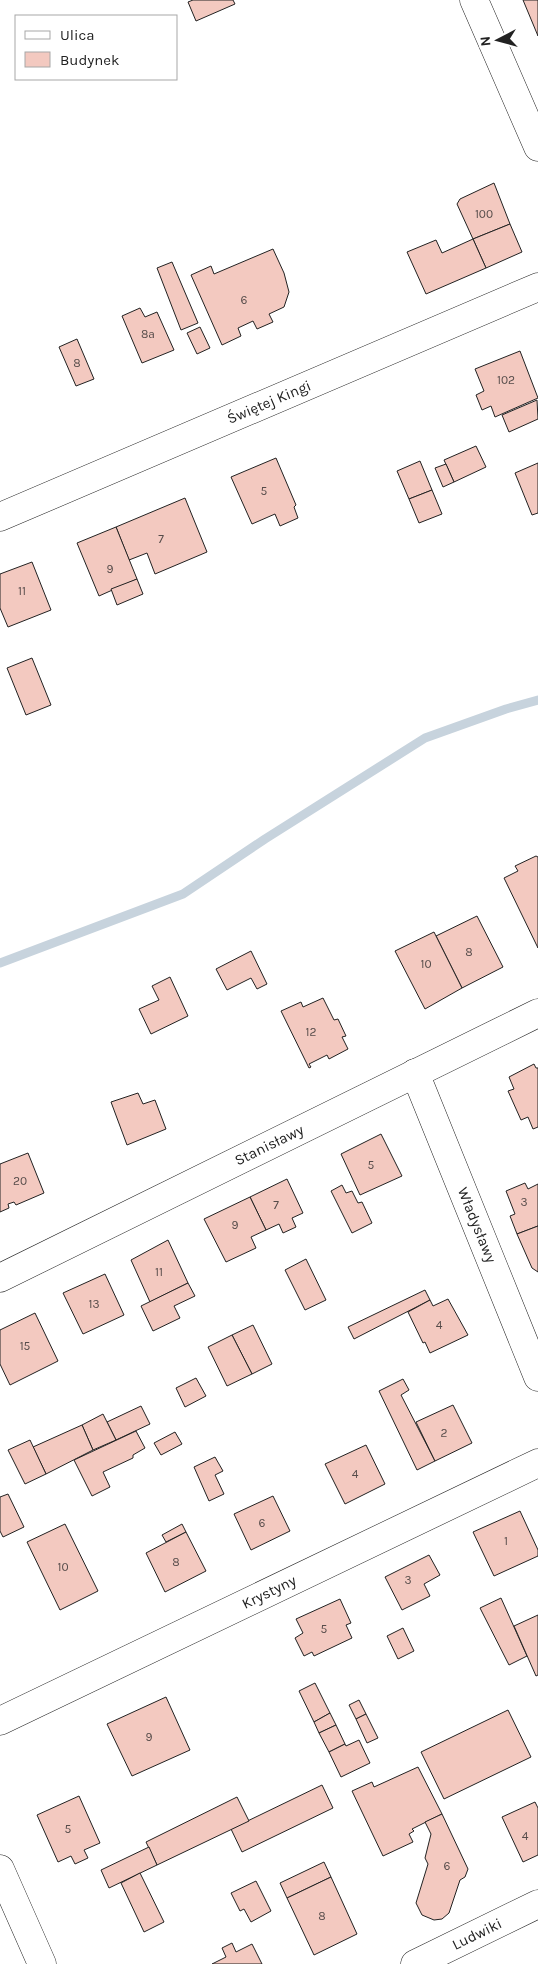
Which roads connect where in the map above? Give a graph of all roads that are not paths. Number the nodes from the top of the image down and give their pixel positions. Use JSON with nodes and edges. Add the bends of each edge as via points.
{"nodes":[{"id":1,"x":474,"y":0,"type":"edge"},
{"id":2,"x":538,"y":147,"type":"edge"},
{"id":3,"x":538,"y":287,"type":"edge"},
{"id":4,"x":0,"y":517,"type":"edge"},
{"id":5,"x":538,"y":1013,"type":"edge"},
{"id":6,"x":415,"y":1073,"type":"junction"},
{"id":7,"x":0,"y":1278,"type":"edge"},
{"id":8,"x":538,"y":1377,"type":"edge"},
{"id":9,"x":538,"y":1463,"type":"edge"},
{"id":10,"x":0,"y":1721,"type":"edge"},
{"id":11,"x":0,"y":1869,"type":"edge"},
{"id":12,"x":538,"y":1904,"type":"edge"},
{"id":13,"x":42,"y":1964,"type":"edge"},
{"id":14,"x":415,"y":1964,"type":"edge"}],
"edges":[{"from":1,"to":2,"type":"street"},
{"from":3,"to":4,"type":"street","name":"Świętej Kingi"},
{"from":5,"to":6,"type":"street","name":"Stanisławy"},
{"from":6,"to":7,"type":"street","name":"Stanisławy"},
{"from":6,"to":8,"type":"street","name":"Władysławy"},
{"from":9,"to":10,"type":"street","name":"Krystyny"},
{"from":11,"to":13,"type":"street"},
{"from":12,"to":14,"type":"street","name":"Ludwiki"}]}
